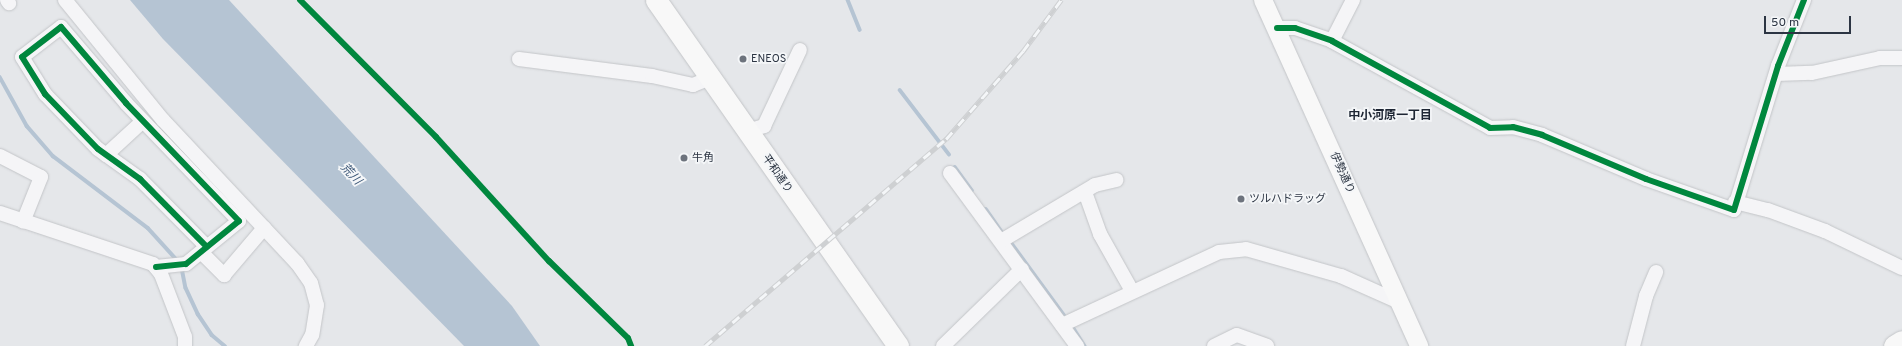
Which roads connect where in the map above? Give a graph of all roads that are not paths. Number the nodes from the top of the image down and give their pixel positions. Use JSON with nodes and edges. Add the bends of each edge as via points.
{"nodes":[{"id":1,"x":65,"y":0,"type":"edge"},
{"id":2,"x":656,"y":0,"type":"edge"},
{"id":3,"x":1263,"y":0,"type":"edge"},
{"id":4,"x":1353,"y":0,"type":"edge"},
{"id":5,"x":1804,"y":0,"type":"edge"},
{"id":6,"x":1277,"y":28,"type":"junction"},
{"id":7,"x":1332,"y":42,"type":"junction"},
{"id":8,"x":800,"y":50,"type":"dead end"},
{"id":9,"x":1902,"y":58,"type":"edge"},
{"id":10,"x":519,"y":59,"type":"dead end"},
{"id":11,"x":1776,"y":74,"type":"junction"},
{"id":12,"x":710,"y":78,"type":"junction"},
{"id":13,"x":143,"y":121,"type":"junction"},
{"id":14,"x":747,"y":132,"type":"junction"},
{"id":15,"x":106,"y":155,"type":"junction"},
{"id":16,"x":0,"y":156,"type":"edge"},
{"id":17,"x":950,"y":173,"type":"dead end"},
{"id":18,"x":1116,"y":180,"type":"dead end"},
{"id":19,"x":1085,"y":192,"type":"junction"},
{"id":20,"x":1735,"y":202,"type":"junction"},
{"id":21,"x":0,"y":212,"type":"edge"},
{"id":22,"x":23,"y":222,"type":"junction"},
{"id":23,"x":264,"y":228,"type":"junction"},
{"id":24,"x":1001,"y":241,"type":"junction"},
{"id":25,"x":204,"y":250,"type":"junction"},
{"id":26,"x":156,"y":267,"type":"junction"},
{"id":27,"x":1902,"y":268,"type":"edge"},
{"id":28,"x":1022,"y":269,"type":"junction"},
{"id":29,"x":1656,"y":272,"type":"dead end"},
{"id":30,"x":1132,"y":292,"type":"junction"},
{"id":31,"x":1400,"y":302,"type":"junction"},
{"id":32,"x":1062,"y":324,"type":"junction"},
{"id":33,"x":1902,"y":341,"type":"edge"},
{"id":34,"x":185,"y":346,"type":"edge"},
{"id":35,"x":306,"y":346,"type":"edge"},
{"id":36,"x":898,"y":346,"type":"edge"},
{"id":37,"x":943,"y":346,"type":"edge"},
{"id":38,"x":1077,"y":346,"type":"edge"},
{"id":39,"x":1214,"y":346,"type":"edge"},
{"id":40,"x":1266,"y":346,"type":"edge"},
{"id":41,"x":1419,"y":346,"type":"edge"},
{"id":42,"x":1633,"y":346,"type":"edge"},
{"id":43,"x":1894,"y":346,"type":"edge"}],
"edges":[{"from":1,"to":23,"type":"street","via":[[163,120]]},
{"from":2,"to":12,"type":"highway","name":"平和通り"},
{"from":3,"to":6,"type":"main road","name":"伊勢通り"},
{"from":4,"to":7,"type":"street"},
{"from":5,"to":11,"type":"street"},
{"from":6,"to":7,"type":"street","via":[[1295,28]]},
{"from":6,"to":31,"type":"main road","name":"伊勢通り"},
{"from":7,"to":20,"type":"street","via":[[1490,128],[1512,127],[1542,135],[1646,179],[1734,210]]},
{"from":8,"to":14,"type":"street","via":[[764,126]]},
{"from":9,"to":11,"type":"street","via":[[1880,58],[1812,72]]},
{"from":10,"to":12,"type":"street","via":[[652,76],[693,85]]},
{"from":11,"to":20,"type":"street"},
{"from":12,"to":14,"type":"highway","name":"平和通り"},
{"from":13,"to":15,"type":"street"},
{"from":13,"to":15,"type":"street","via":[[62,27],[22,57],[45,94]]},
{"from":13,"to":25,"type":"street","via":[[239,221]]},
{"from":14,"to":36,"type":"highway","name":"平和通り"},
{"from":15,"to":25,"type":"street","via":[[140,179]]},
{"from":16,"to":22,"type":"street","via":[[41,177]]},
{"from":17,"to":24,"type":"street"},
{"from":18,"to":19,"type":"street","via":[[1095,185]]},
{"from":19,"to":24,"type":"street"},
{"from":19,"to":30,"type":"street","via":[[1100,234]]},
{"from":20,"to":27,"type":"street","via":[[1768,210],[1825,231]]},
{"from":21,"to":22,"type":"street"},
{"from":22,"to":26,"type":"street","via":[[114,250]]},
{"from":23,"to":25,"type":"street","via":[[224,275]]},
{"from":23,"to":35,"type":"street","via":[[311,282],[317,305],[312,335]]},
{"from":24,"to":28,"type":"street"},
{"from":25,"to":26,"type":"street","via":[[186,264]]},
{"from":26,"to":34,"type":"street","via":[[185,337]]},
{"from":28,"to":32,"type":"street"},
{"from":28,"to":37,"type":"street"},
{"from":29,"to":42,"type":"street","via":[[1646,296]]},
{"from":30,"to":31,"type":"street","via":[[1219,252],[1246,249],[1341,276]]},
{"from":30,"to":32,"type":"street"},
{"from":31,"to":41,"type":"main road","name":"伊勢通り"},
{"from":32,"to":38,"type":"street"},
{"from":33,"to":43,"type":"highway"},
{"from":39,"to":40,"type":"street","via":[[1236,335]]}]}
